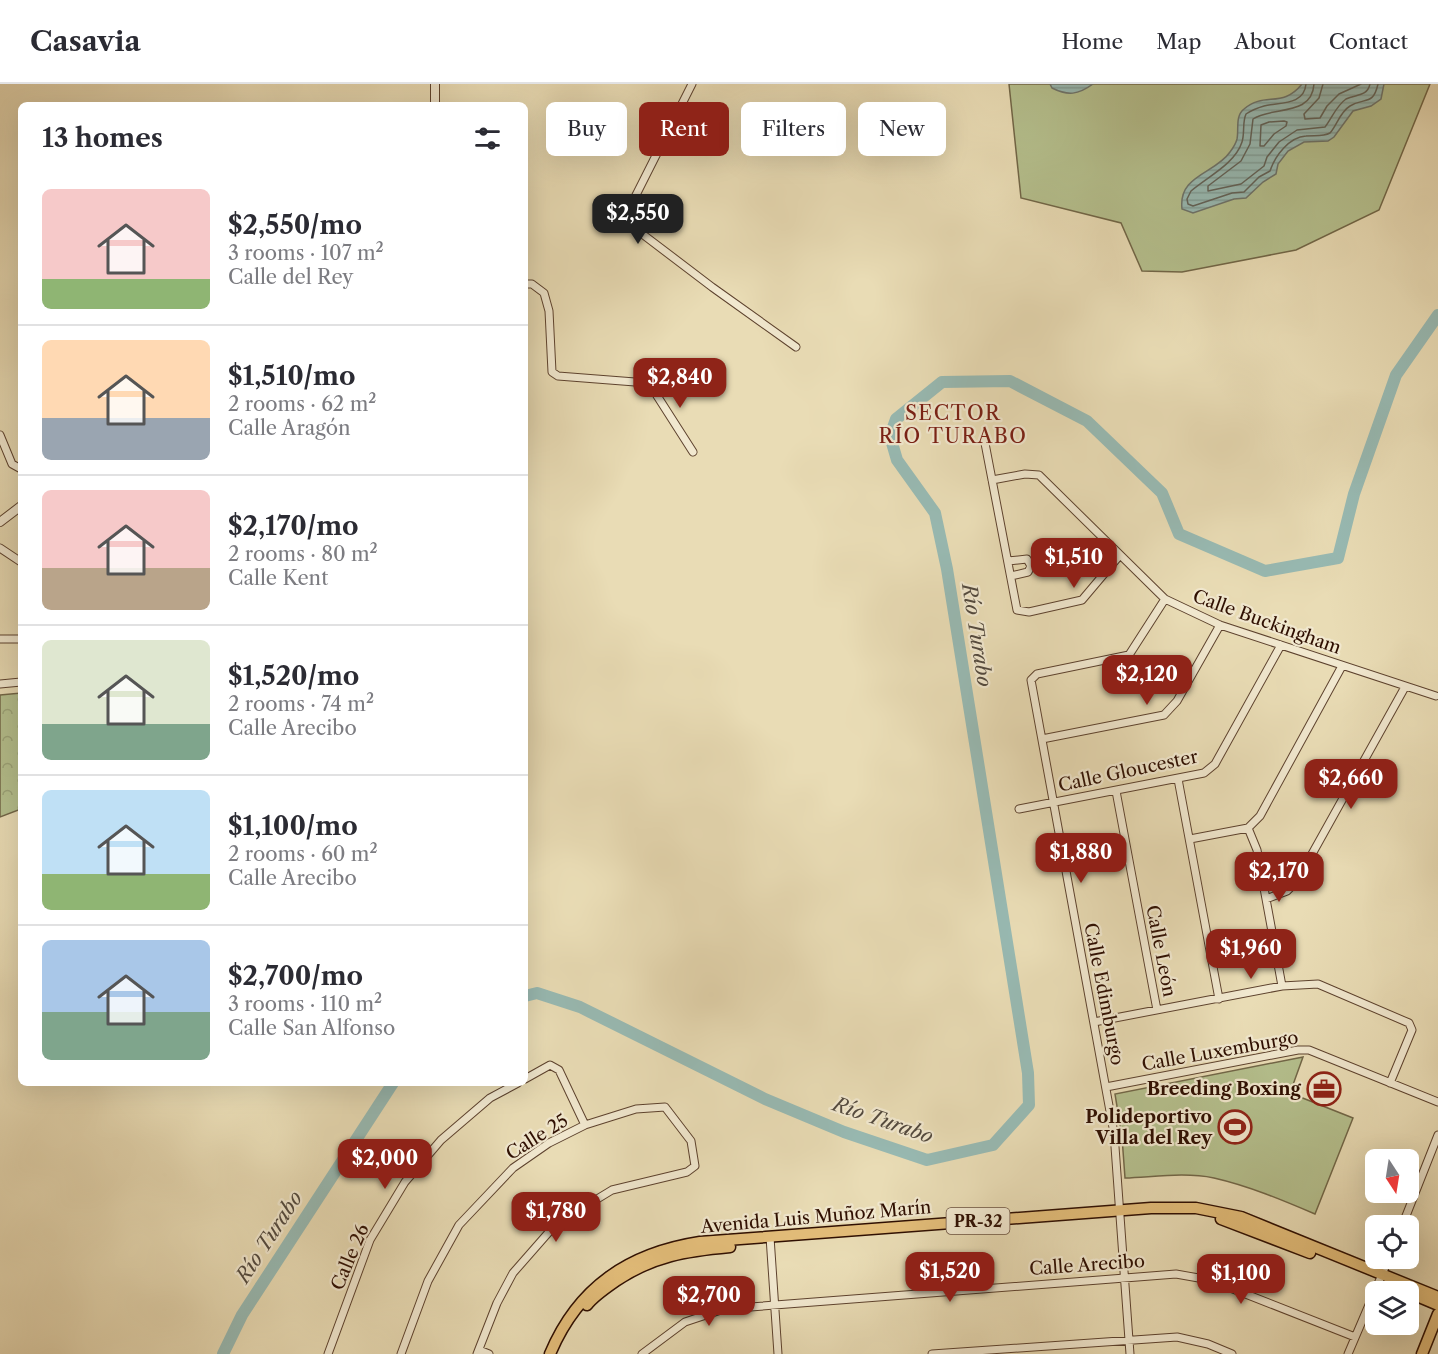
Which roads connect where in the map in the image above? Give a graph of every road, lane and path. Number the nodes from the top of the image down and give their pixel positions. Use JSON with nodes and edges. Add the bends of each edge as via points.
{"nodes":[{"id":1,"x":435,"y":84,"type":"edge"},
{"id":2,"x":692,"y":84,"type":"edge"},
{"id":3,"x":435,"y":102,"type":"edge"},
{"id":4,"x":528,"y":284,"type":"edge"},
{"id":5,"x":796,"y":347,"type":"dead end"},
{"id":6,"x":647,"y":380,"type":"junction"},
{"id":7,"x":706,"y":383,"type":"dead end"},
{"id":8,"x":0,"y":435,"type":"edge"},
{"id":9,"x":984,"y":438,"type":"dead end"},
{"id":10,"x":693,"y":452,"type":"dead end"},
{"id":11,"x":18,"y":467,"type":"edge"},
{"id":12,"x":992,"y":480,"type":"junction"},
{"id":13,"x":18,"y":508,"type":"edge"},
{"id":14,"x":0,"y":522,"type":"edge"},
{"id":15,"x":0,"y":548,"type":"edge"},
{"id":16,"x":1120,"y":555,"type":"junction"},
{"id":17,"x":18,"y":560,"type":"edge"},
{"id":18,"x":1008,"y":561,"type":"junction"},
{"id":19,"x":1011,"y":576,"type":"junction"},
{"id":20,"x":1165,"y":600,"type":"junction"},
{"id":21,"x":1220,"y":625,"type":"junction"},
{"id":22,"x":0,"y":639,"type":"edge"},
{"id":23,"x":18,"y":639,"type":"edge"},
{"id":24,"x":1281,"y":645,"type":"junction"},
{"id":25,"x":1342,"y":666,"type":"junction"},
{"id":26,"x":18,"y":682,"type":"edge"},
{"id":27,"x":0,"y":684,"type":"edge"},
{"id":28,"x":1405,"y":687,"type":"junction"},
{"id":29,"x":1436,"y":696,"type":"dead end"},
{"id":30,"x":1042,"y":739,"type":"junction"},
{"id":31,"x":1178,"y":779,"type":"junction"},
{"id":32,"x":1116,"y":791,"type":"junction"},
{"id":33,"x":1053,"y":803,"type":"junction"},
{"id":34,"x":1019,"y":809,"type":"dead end"},
{"id":35,"x":1248,"y":828,"type":"junction"},
{"id":36,"x":1190,"y":839,"type":"junction"},
{"id":37,"x":1266,"y":898,"type":"junction"},
{"id":38,"x":1282,"y":986,"type":"junction"},
{"id":39,"x":1219,"y":999,"type":"junction"},
{"id":40,"x":1157,"y":1010,"type":"junction"},
{"id":41,"x":1094,"y":1022,"type":"junction"},
{"id":42,"x":528,"y":1077,"type":"edge"},
{"id":43,"x":1390,"y":1083,"type":"junction"},
{"id":44,"x":512,"y":1086,"type":"edge"},
{"id":45,"x":1106,"y":1087,"type":"junction"},
{"id":46,"x":1438,"y":1102,"type":"edge"},
{"id":47,"x":585,"y":1125,"type":"junction"},
{"id":48,"x":1438,"y":1135,"type":"edge"},
{"id":49,"x":1119,"y":1214,"type":"junction"},
{"id":50,"x":1406,"y":1215,"type":"edge"},
{"id":51,"x":771,"y":1240,"type":"junction"},
{"id":52,"x":1385,"y":1269,"type":"edge"},
{"id":53,"x":1125,"y":1278,"type":"junction"},
{"id":54,"x":1381,"y":1278,"type":"junction"},
{"id":55,"x":1387,"y":1281,"type":"edge"},
{"id":56,"x":1419,"y":1297,"type":"edge"},
{"id":57,"x":1438,"y":1297,"type":"edge"},
{"id":58,"x":774,"y":1304,"type":"junction"},
{"id":59,"x":1438,"y":1305,"type":"edge"},
{"id":60,"x":1438,"y":1314,"type":"edge"},
{"id":61,"x":1355,"y":1337,"type":"junction"},
{"id":62,"x":1129,"y":1340,"type":"junction"},
{"id":63,"x":1209,"y":1344,"type":"junction"},
{"id":64,"x":478,"y":1352,"type":"edge"},
{"id":65,"x":328,"y":1354,"type":"edge"},
{"id":66,"x":401,"y":1354,"type":"edge"},
{"id":67,"x":489,"y":1354,"type":"edge"},
{"id":68,"x":550,"y":1354,"type":"edge"},
{"id":69,"x":558,"y":1354,"type":"edge"},
{"id":70,"x":642,"y":1354,"type":"edge"},
{"id":71,"x":778,"y":1354,"type":"edge"},
{"id":72,"x":932,"y":1354,"type":"edge"},
{"id":73,"x":1130,"y":1354,"type":"edge"},
{"id":74,"x":1206,"y":1354,"type":"edge"},
{"id":75,"x":1232,"y":1354,"type":"edge"},
{"id":76,"x":1348,"y":1354,"type":"edge"},
{"id":77,"x":1422,"y":1354,"type":"edge"}],
"edges":[{"from":1,"to":3,"type":"street"},
{"from":2,"to":5,"type":"street","via":[[634,199],[631,215],[637,230]]},
{"from":4,"to":6,"type":"street","via":[[544,293],[549,311],[552,372],[558,376]]},
{"from":6,"to":7,"type":"street","via":[[679,372]]},
{"from":6,"to":10,"type":"street"},
{"from":8,"to":11,"type":"street","via":[[12,464]]},
{"from":9,"to":12,"type":"street"},
{"from":12,"to":16,"type":"street","name":"Calle Buckingham","via":[[1039,475]]},
{"from":12,"to":18,"type":"street"},
{"from":13,"to":14,"type":"street"},
{"from":15,"to":17,"type":"street"},
{"from":16,"to":19,"type":"street","via":[[1082,600],[1029,612],[1017,610]]},
{"from":16,"to":20,"type":"street","name":"Calle Buckingham"},
{"from":18,"to":19,"type":"street"},
{"from":18,"to":19,"type":"street","via":[[1027,559],[1031,566],[1028,572]]},
{"from":20,"to":21,"type":"street","name":"Calle Buckingham"},
{"from":20,"to":30,"type":"street","name":"Calle Edimburgo","via":[[1129,655],[1037,674],[1031,680]]},
{"from":21,"to":24,"type":"street","name":"Calle Buckingham"},
{"from":21,"to":30,"type":"street","via":[[1177,701],[1164,715]]},
{"from":22,"to":23,"type":"street"},
{"from":24,"to":25,"type":"street","name":"Calle Buckingham"},
{"from":24,"to":31,"type":"street","name":"Calle Gloucester","via":[[1215,764],[1204,773]]},
{"from":25,"to":28,"type":"street","name":"Calle Buckingham"},
{"from":25,"to":35,"type":"street","via":[[1260,816]]},
{"from":26,"to":27,"type":"street"},
{"from":28,"to":29,"type":"street","name":"Calle Buckingham"},
{"from":28,"to":37,"type":"street","via":[[1297,881],[1287,891]]},
{"from":30,"to":33,"type":"street","name":"Calle Edimburgo"},
{"from":31,"to":32,"type":"street","name":"Calle Gloucester"},
{"from":31,"to":36,"type":"street"},
{"from":32,"to":33,"type":"street","name":"Calle Gloucester"},
{"from":32,"to":40,"type":"street","name":"Calle León"},
{"from":33,"to":34,"type":"street","name":"Calle Gloucester"},
{"from":33,"to":41,"type":"street","name":"Calle Edimburgo"},
{"from":35,"to":36,"type":"street"},
{"from":35,"to":37,"type":"street","via":[[1257,850]]},
{"from":36,"to":39,"type":"street"},
{"from":37,"to":38,"type":"street"},
{"from":38,"to":39,"type":"street"},
{"from":38,"to":43,"type":"street","via":[[1318,984],[1409,1023],[1412,1030]]},
{"from":39,"to":40,"type":"street"},
{"from":40,"to":41,"type":"street"},
{"from":41,"to":45,"type":"street","name":"Calle Edimburgo"},
{"from":42,"to":47,"type":"street","via":[[550,1065],[559,1070]]},
{"from":43,"to":45,"type":"street","name":"Calle Luxemburgo","via":[[1309,1050],[1298,1050]]},
{"from":43,"to":46,"type":"street","name":"Calle Luxemburgo"},
{"from":44,"to":65,"type":"street","name":"Calle 26","via":[[490,1098],[441,1140],[405,1182],[370,1240]]},
{"from":45,"to":49,"type":"street","name":"Calle Edimburgo","via":[[1114,1134]]},
{"from":47,"to":64,"type":"street","name":"Calle 25","via":[[636,1109],[665,1107],[691,1141],[695,1166],[687,1172],[612,1190],[556,1224],[513,1273]]},
{"from":47,"to":66,"type":"street","name":"Calle 25","via":[[549,1143],[513,1168],[459,1225],[428,1281]]},
{"from":48,"to":50,"type":"street"},
{"from":49,"to":51,"type":"main road","name":"Avenida Luis Muñoz Marín","number":"PR-32"},
{"from":49,"to":53,"type":"street","name":"Calle Edimburgo"},
{"from":49,"to":54,"type":"main road","name":"Avenida Luis Muñoz Marín","number":"PR-32","via":[[1196,1208],[1230,1215]]},
{"from":51,"to":58,"type":"street"},
{"from":51,"to":68,"type":"main road","name":"Avenida Luis Muñoz Marín","number":"PR-32","via":[[685,1244],[626,1265],[605,1278],[585,1298],[567,1321]]},
{"from":51,"to":69,"type":"main road","name":"Avenida Luis Muñoz Marín","number":"PR-32","via":[[673,1254],[629,1272],[590,1302]]},
{"from":52,"to":54,"type":"street"},
{"from":53,"to":58,"type":"street","name":"Calle Arecibo"},
{"from":53,"to":61,"type":"street","name":"Calle Arecibo","via":[[1176,1274],[1210,1280]]},
{"from":53,"to":62,"type":"street","name":"Calle Edimburgo"},
{"from":54,"to":55,"type":"main road","name":"Avenida Luis Muñoz Marín","number":"PR-32"},
{"from":54,"to":57,"type":"main road","name":"Avenida Luis Muñoz Marín","number":"PR-32"},
{"from":54,"to":61,"type":"street"},
{"from":56,"to":59,"type":"main road","name":"Avenida Luis Muñoz Marín","number":"PR-32"},
{"from":58,"to":70,"type":"street","name":"Calle Arecibo","via":[[724,1309],[685,1322]]},
{"from":58,"to":71,"type":"street"},
{"from":60,"to":77,"type":"main road"},
{"from":61,"to":76,"type":"street"},
{"from":62,"to":63,"type":"street","via":[[1177,1337]]},
{"from":62,"to":72,"type":"street"},
{"from":62,"to":73,"type":"street","name":"Calle Edimburgo"},
{"from":63,"to":74,"type":"street"},
{"from":63,"to":75,"type":"street"},
{"from":64,"to":67,"type":"street"}]}
